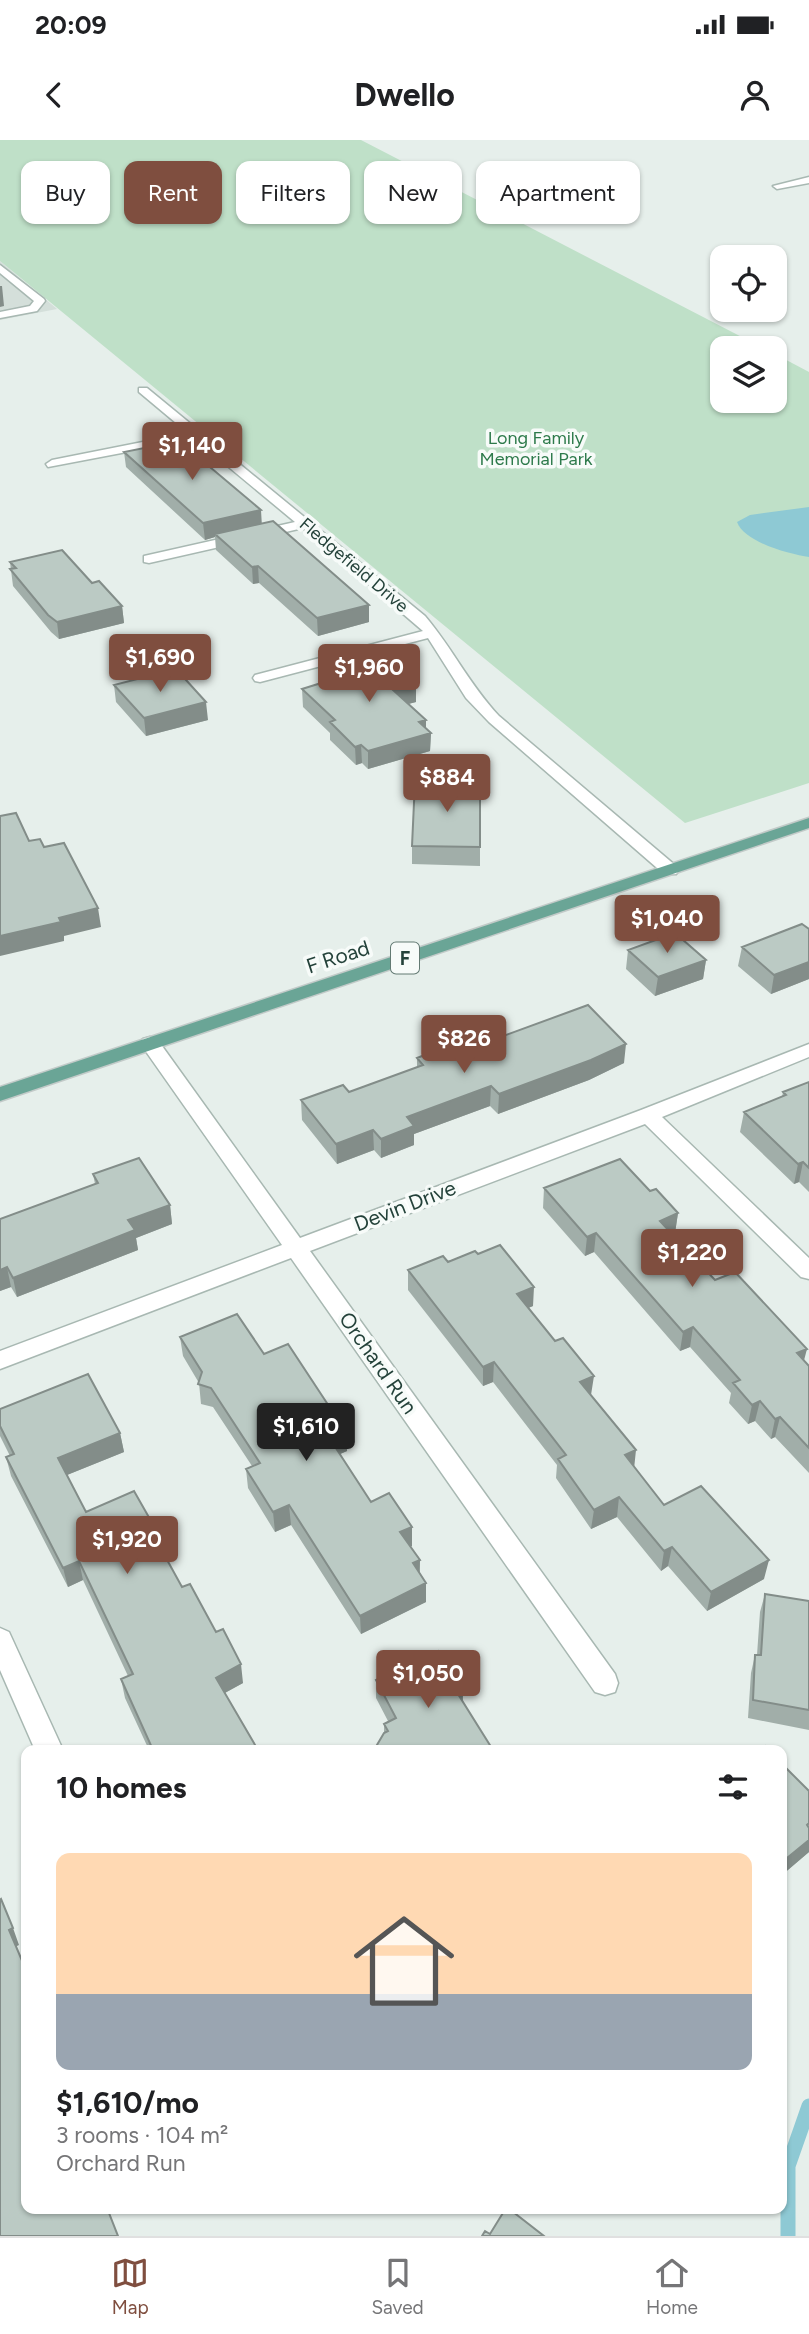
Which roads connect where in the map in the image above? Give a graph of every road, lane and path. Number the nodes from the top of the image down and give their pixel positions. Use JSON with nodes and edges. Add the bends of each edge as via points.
{"nodes":[{"id":1,"x":809,"y":180,"type":"edge"},
{"id":2,"x":777,"y":186,"type":"dead end"},
{"id":3,"x":0,"y":268,"type":"edge"},
{"id":4,"x":0,"y":315,"type":"edge"},
{"id":5,"x":143,"y":390,"type":"dead end"},
{"id":6,"x":196,"y":435,"type":"junction"},
{"id":7,"x":52,"y":464,"type":"dead end"},
{"id":8,"x":305,"y":524,"type":"junction"},
{"id":9,"x":149,"y":559,"type":"dead end"},
{"id":10,"x":432,"y":633,"type":"junction"},
{"id":11,"x":260,"y":678,"type":"dead end"},
{"id":12,"x":809,"y":823,"type":"edge"},
{"id":13,"x":670,"y":870,"type":"junction"},
{"id":14,"x":150,"y":1043,"type":"junction"},
{"id":15,"x":809,"y":1049,"type":"edge"},
{"id":16,"x":0,"y":1094,"type":"edge"},
{"id":17,"x":648,"y":1115,"type":"junction"},
{"id":18,"x":295,"y":1247,"type":"junction"},
{"id":19,"x":809,"y":1271,"type":"edge"},
{"id":20,"x":0,"y":1360,"type":"edge"},
{"id":21,"x":0,"y":1640,"type":"edge"},
{"id":22,"x":605,"y":1683,"type":"dead end"},
{"id":23,"x":47,"y":1745,"type":"edge"}],
"edges":[{"from":1,"to":2,"type":"street"},
{"from":3,"to":4,"type":"street","via":[[40,301],[33,309]]},
{"from":5,"to":6,"type":"street","name":"Fledgefield Drive"},
{"from":6,"to":7,"type":"street"},
{"from":6,"to":8,"type":"street","name":"Fledgefield Drive"},
{"from":8,"to":9,"type":"street"},
{"from":8,"to":10,"type":"street","name":"Fledgefield Drive"},
{"from":10,"to":11,"type":"street"},
{"from":10,"to":13,"type":"street","name":"Fledgefield Drive","via":[[471,695],[494,719]]},
{"from":12,"to":13,"type":"main road","name":"F Road","number":"F"},
{"from":13,"to":14,"type":"main road","name":"F Road","number":"F"},
{"from":14,"to":16,"type":"main road","name":"F Road","number":"F"},
{"from":14,"to":18,"type":"street","name":"Orchard Run"},
{"from":15,"to":17,"type":"street","name":"Devin Drive"},
{"from":17,"to":18,"type":"street","name":"Devin Drive"},
{"from":17,"to":19,"type":"street"},
{"from":18,"to":20,"type":"street","name":"Devin Drive"},
{"from":18,"to":22,"type":"street","name":"Orchard Run"},
{"from":21,"to":23,"type":"street"}]}
